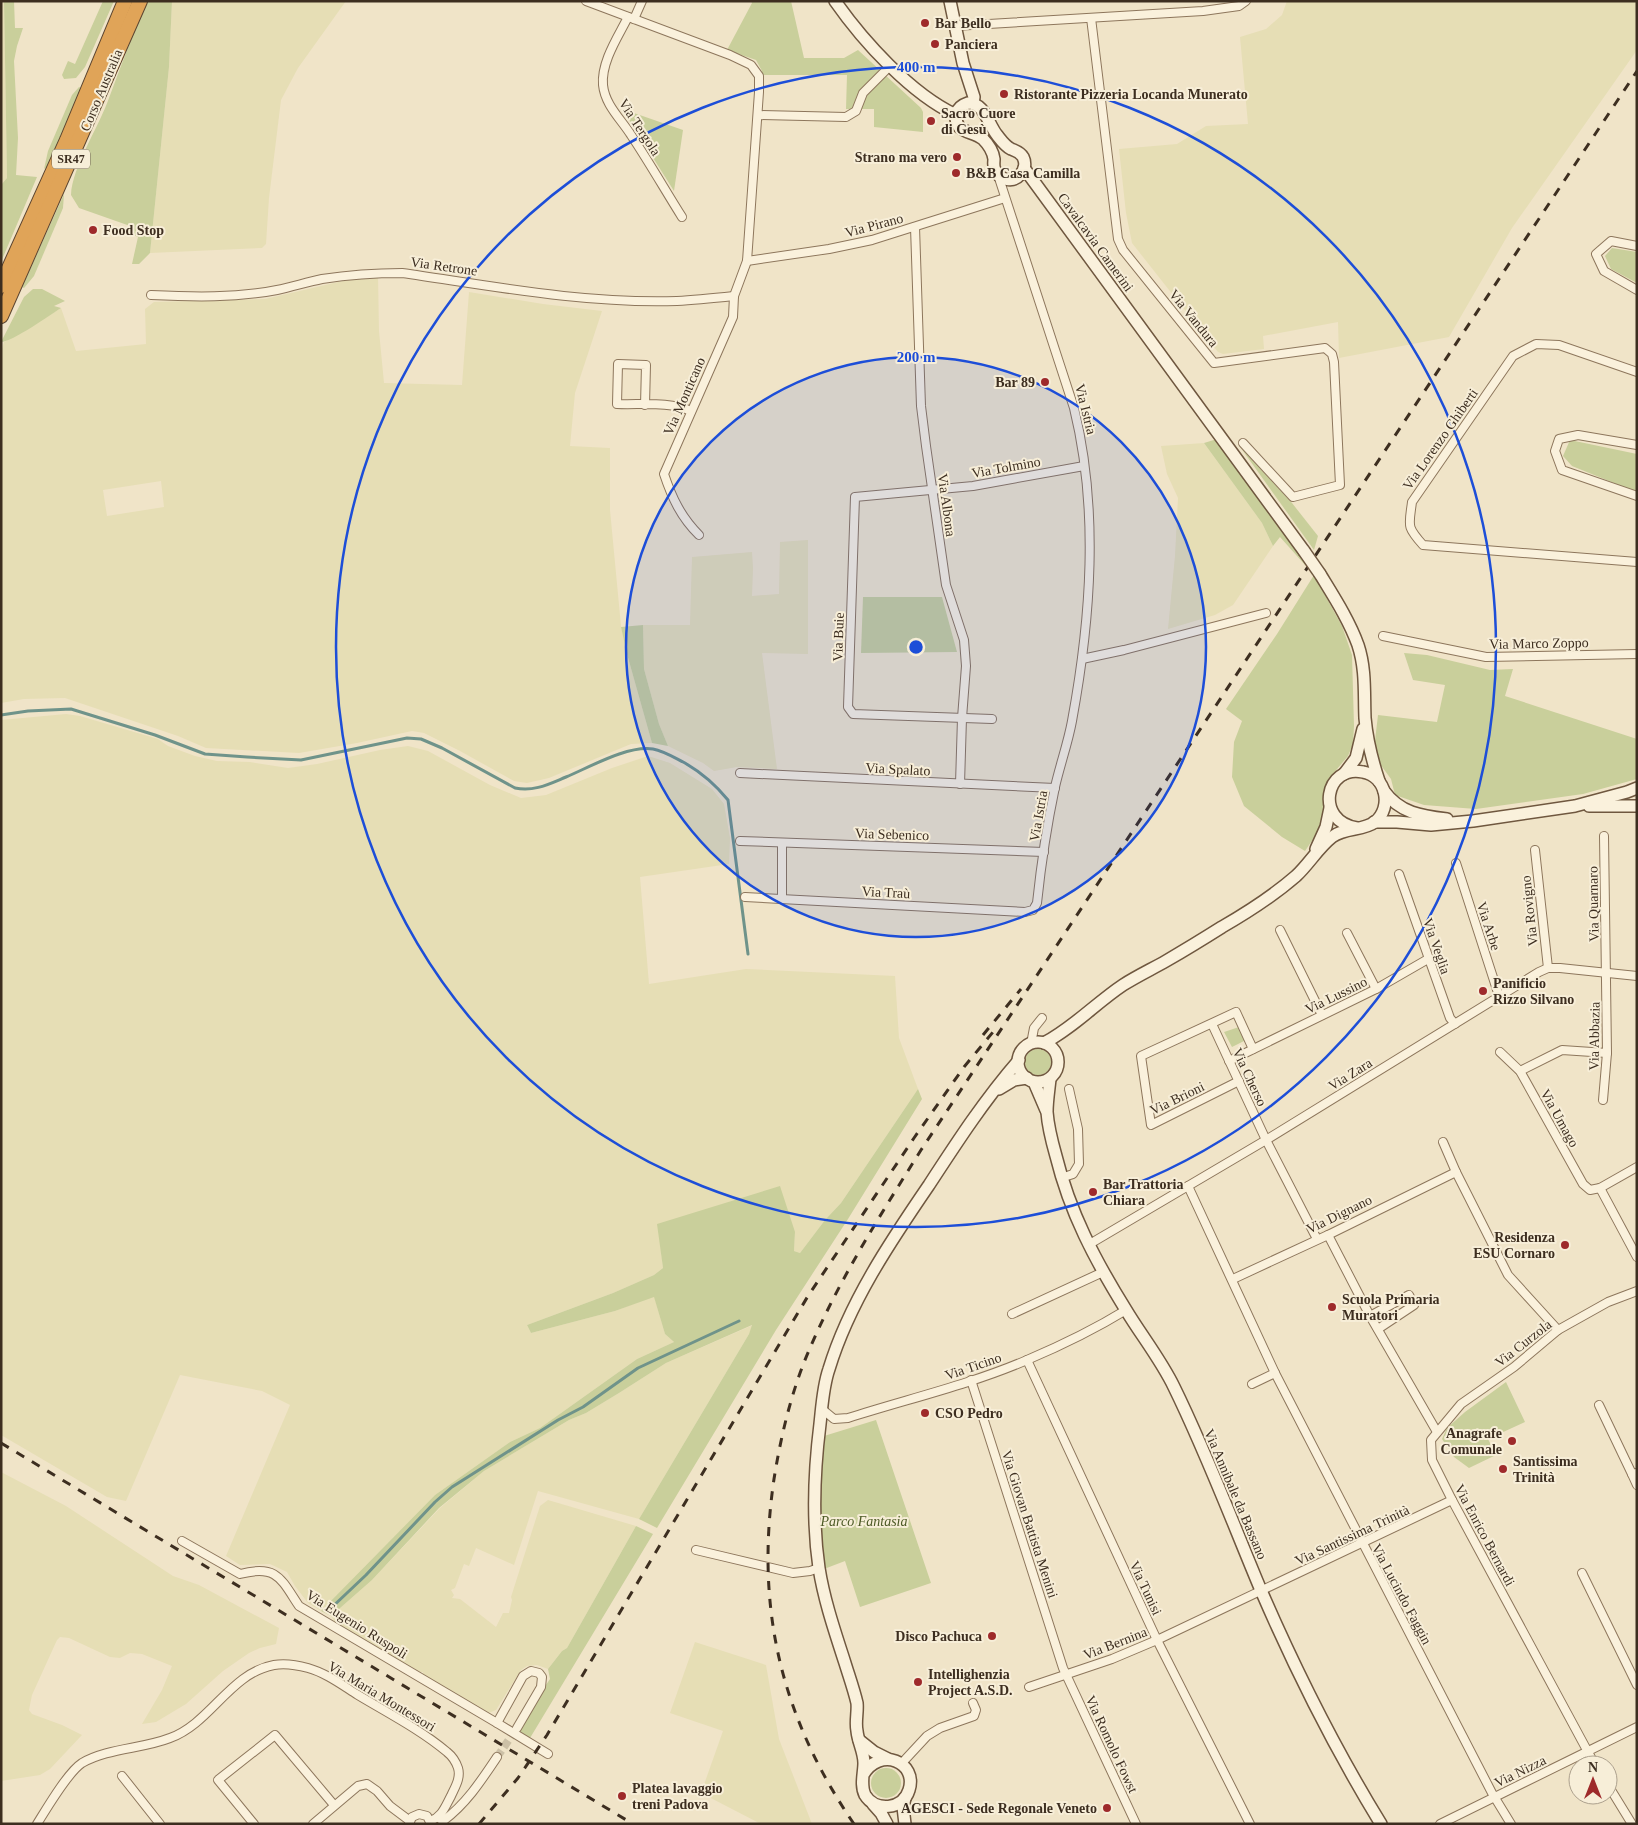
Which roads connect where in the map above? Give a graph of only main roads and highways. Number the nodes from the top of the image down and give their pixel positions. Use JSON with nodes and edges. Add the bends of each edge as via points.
{"nodes":[{"id":1,"x":125,"y":1,"type":"edge"},
{"id":2,"x":140,"y":1,"type":"edge"},
{"id":3,"x":835,"y":1,"type":"edge"},
{"id":4,"x":950,"y":1,"type":"edge"},
{"id":5,"x":973,"y":103,"type":"junction"},
{"id":6,"x":956,"y":115,"type":"junction"},
{"id":7,"x":985,"y":117,"type":"junction"},
{"id":8,"x":971,"y":133,"type":"junction"},
{"id":9,"x":1010,"y":148,"type":"junction"},
{"id":10,"x":994,"y":159,"type":"junction"},
{"id":11,"x":1024,"y":168,"type":"junction"},
{"id":12,"x":1,"y":286,"type":"edge"},
{"id":13,"x":1,"y":316,"type":"edge"},
{"id":14,"x":1365,"y":718,"type":"junction"},
{"id":15,"x":1344,"y":774,"type":"junction"},
{"id":16,"x":1381,"y":786,"type":"junction"},
{"id":17,"x":1637,"y":788,"type":"edge"},
{"id":18,"x":1574,"y":806,"type":"junction"},
{"id":19,"x":1637,"y":806,"type":"edge"},
{"id":20,"x":1330,"y":808,"type":"junction"},
{"id":21,"x":1473,"y":821,"type":"junction"},
{"id":22,"x":1374,"y":822,"type":"junction"},
{"id":23,"x":1357,"y":828,"type":"junction"},
{"id":24,"x":1314,"y":854,"type":"junction"},
{"id":25,"x":1072,"y":1024,"type":"junction"},
{"id":26,"x":1044,"y":1043,"type":"junction"},
{"id":27,"x":1057,"y":1056,"type":"junction"},
{"id":28,"x":1019,"y":1060,"type":"junction"},
{"id":29,"x":1050,"y":1078,"type":"junction"},
{"id":30,"x":1030,"y":1080,"type":"junction"},
{"id":31,"x":995,"y":1091,"type":"junction"},
{"id":32,"x":1047,"y":1112,"type":"junction"},
{"id":33,"x":860,"y":1740,"type":"junction"},
{"id":34,"x":888,"y":1759,"type":"junction"},
{"id":35,"x":864,"y":1775,"type":"junction"},
{"id":36,"x":905,"y":1798,"type":"junction"},
{"id":37,"x":872,"y":1802,"type":"junction"},
{"id":38,"x":887,"y":1824,"type":"edge"},
{"id":39,"x":904,"y":1824,"type":"edge"},
{"id":40,"x":1381,"y":1824,"type":"edge"}],
"edges":[{"from":1,"to":12,"type":"highway","name":"Corso Australia","number":"SR47"},
{"from":2,"to":13,"type":"highway","name":"Corso Australia","number":"SR47"},
{"from":3,"to":6,"type":"main road","via":[[890,66],[935,103]]},
{"from":4,"to":5,"type":"main road"},
{"from":5,"to":6,"type":"main road","via":[[964,104]]},
{"from":5,"to":7,"type":"main road","via":[[982,108]]},
{"from":6,"to":8,"type":"main road","via":[[959,127]]},
{"from":7,"to":8,"type":"main road","via":[[981,128]]},
{"from":7,"to":9,"type":"main road"},
{"from":8,"to":10,"type":"main road","via":[[982,139]]},
{"from":9,"to":10,"type":"main road","via":[[1000,151]]},
{"from":9,"to":11,"type":"main road","via":[[1022,155]]},
{"from":10,"to":11,"type":"main road","via":[[994,168],[1003,179],[1016,178]]},
{"from":11,"to":14,"type":"main road","name":"Cavalcavia Camerini","bridge":true,"via":[[1304,551],[1342,608],[1358,646],[1365,682]]},
{"from":14,"to":15,"type":"main road","via":[[1356,758]]},
{"from":14,"to":16,"type":"main road","via":[[1370,756]]},
{"from":15,"to":16,"type":"main road","via":[[1363,772],[1372,775]]},
{"from":15,"to":20,"type":"main road","via":[[1333,785],[1328,800]]},
{"from":16,"to":21,"type":"main road","via":[[1392,801],[1407,811],[1434,818]]},
{"from":16,"to":22,"type":"main road","via":[[1386,799],[1380,816]]},
{"from":17,"to":18,"type":"main road"},
{"from":18,"to":19,"type":"main road"},
{"from":18,"to":21,"type":"main road"},
{"from":20,"to":23,"type":"main road","via":[[1340,822]]},
{"from":20,"to":24,"type":"main road"},
{"from":21,"to":22,"type":"main road","via":[[1431,825]]},
{"from":22,"to":23,"type":"main road"},
{"from":23,"to":24,"type":"main road","via":[[1333,836]]},
{"from":24,"to":25,"type":"main road","via":[[1278,892],[1124,984]]},
{"from":25,"to":26,"type":"main road"},
{"from":25,"to":27,"type":"main road","name":"Via Annibale da Bassano"},
{"from":26,"to":27,"type":"main road"},
{"from":26,"to":28,"type":"main road","via":[[1031,1044],[1022,1050]]},
{"from":27,"to":29,"type":"main road","name":"Via Annibale da Bassano","via":[[1057,1068]]},
{"from":28,"to":30,"type":"main road","name":"Via Annibale da Bassano","via":[[1019,1067]]},
{"from":28,"to":31,"type":"main road"},
{"from":29,"to":30,"type":"main road","via":[[1040,1082]]},
{"from":29,"to":32,"type":"main road","name":"Via Annibale da Bassano"},
{"from":30,"to":31,"type":"main road","via":[[1014,1080]]},
{"from":30,"to":32,"type":"main road","name":"Via Annibale da Bassano"},
{"from":31,"to":33,"type":"main road","via":[[973,1118],[909,1214],[862,1292],[845,1325],[828,1371],[815,1469],[815,1531],[819,1568],[830,1615],[855,1695],[856,1730]]},
{"from":32,"to":40,"type":"main road","name":"Via Annibale da Bassano","via":[[1061,1178],[1088,1246],[1173,1385],[1261,1591],[1323,1721]]},
{"from":33,"to":34,"type":"main road"},
{"from":33,"to":35,"type":"main road"},
{"from":34,"to":35,"type":"main road","via":[[873,1763]]},
{"from":34,"to":36,"type":"main road","via":[[901,1764],[909,1774]]},
{"from":35,"to":37,"type":"main road","via":[[863,1790]]},
{"from":36,"to":37,"type":"main road","via":[[885,1807]]},
{"from":36,"to":39,"type":"main road"},
{"from":37,"to":38,"type":"main road"}]}
